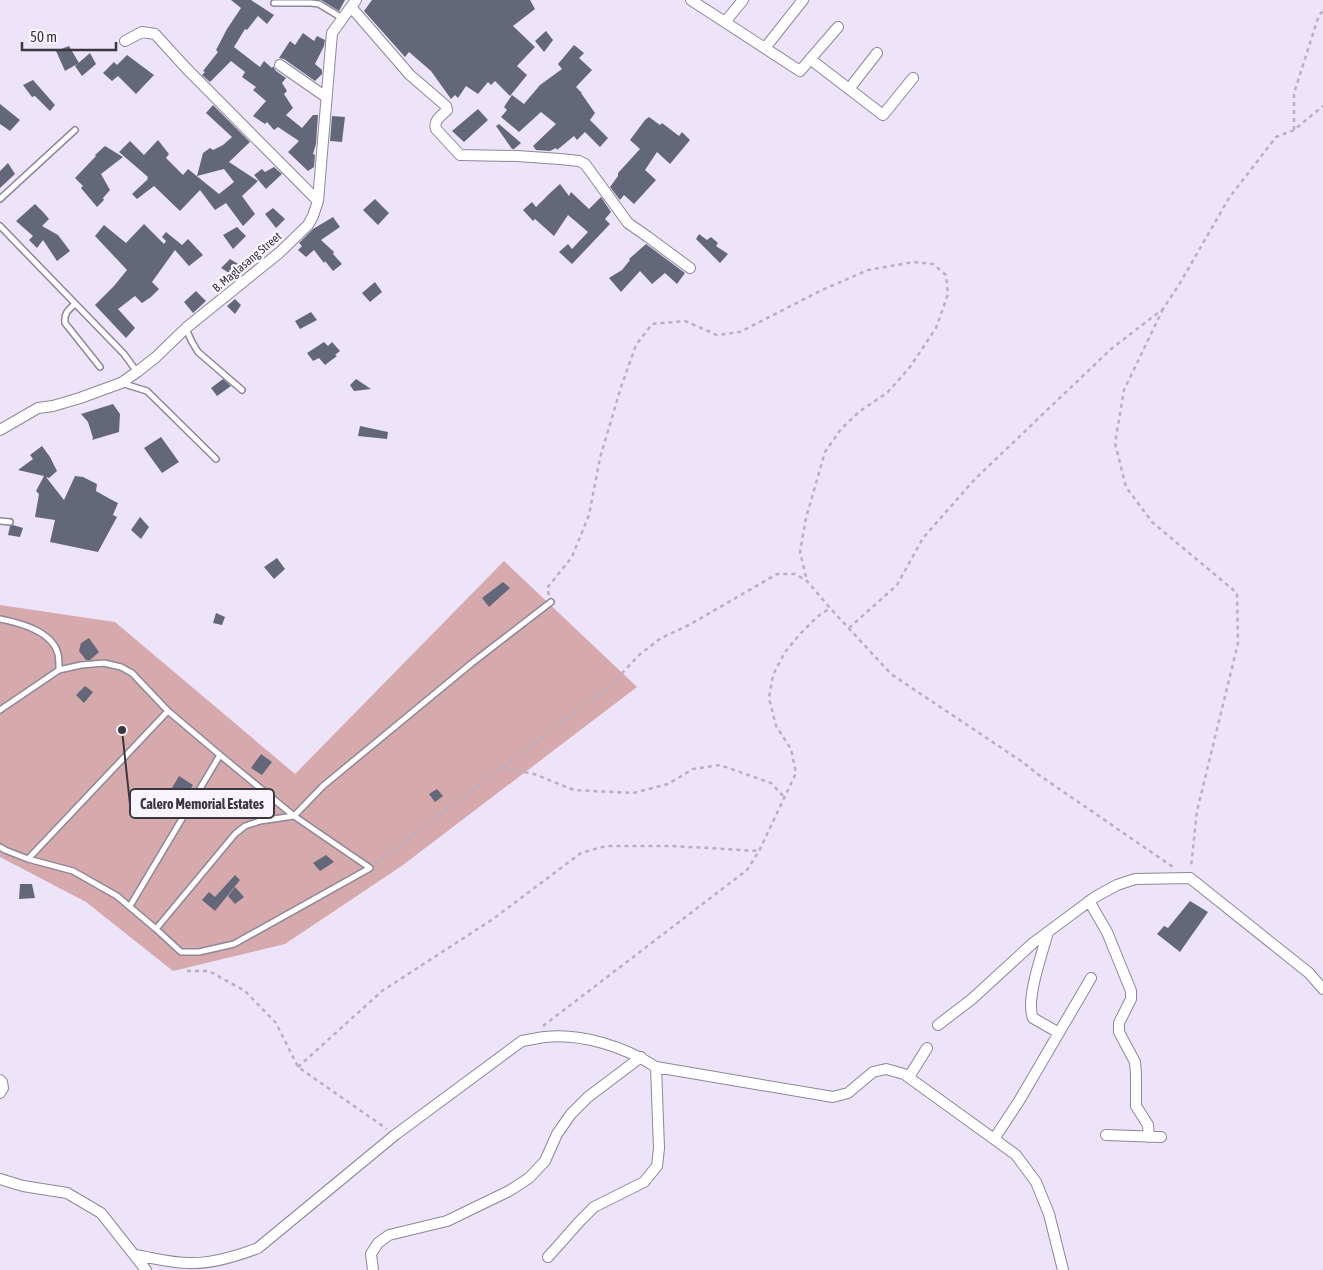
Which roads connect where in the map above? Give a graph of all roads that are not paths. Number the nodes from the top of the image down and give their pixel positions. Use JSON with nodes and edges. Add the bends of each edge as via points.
{"nodes":[{"id":1,"x":690,"y":0,"type":"edge"},
{"id":2,"x":743,"y":0,"type":"edge"},
{"id":3,"x":804,"y":0,"type":"edge"},
{"id":4,"x":274,"y":3,"type":"dead end"},
{"id":5,"x":353,"y":3,"type":"edge"},
{"id":6,"x":342,"y":18,"type":"junction"},
{"id":7,"x":725,"y":22,"type":"junction"},
{"id":8,"x":838,"y":27,"type":"dead end"},
{"id":9,"x":125,"y":42,"type":"dead end"},
{"id":10,"x":765,"y":48,"type":"junction"},
{"id":11,"x":877,"y":54,"type":"dead end"},
{"id":12,"x":810,"y":59,"type":"junction"},
{"id":13,"x":280,"y":65,"type":"dead end"},
{"id":14,"x":913,"y":78,"type":"dead end"},
{"id":15,"x":849,"y":89,"type":"junction"},
{"id":16,"x":326,"y":97,"type":"junction"},
{"id":17,"x":75,"y":130,"type":"dead end"},
{"id":18,"x":0,"y":199,"type":"edge"},
{"id":19,"x":318,"y":201,"type":"junction"},
{"id":20,"x":0,"y":226,"type":"edge"},
{"id":21,"x":690,"y":268,"type":"dead end"},
{"id":22,"x":75,"y":304,"type":"junction"},
{"id":23,"x":186,"y":328,"type":"junction"},
{"id":24,"x":100,"y":367,"type":"dead end"},
{"id":25,"x":137,"y":372,"type":"junction"},
{"id":26,"x":121,"y":383,"type":"junction"},
{"id":27,"x":242,"y":390,"type":"dead end"},
{"id":28,"x":0,"y":430,"type":"edge"},
{"id":29,"x":216,"y":459,"type":"dead end"},
{"id":30,"x":0,"y":521,"type":"edge"},
{"id":31,"x":10,"y":522,"type":"dead end"},
{"id":32,"x":550,"y":602,"type":"road end"},
{"id":33,"x":0,"y":619,"type":"edge"},
{"id":34,"x":59,"y":670,"type":"junction"},
{"id":35,"x":0,"y":710,"type":"edge"},
{"id":36,"x":168,"y":711,"type":"junction"},
{"id":37,"x":220,"y":754,"type":"junction"},
{"id":38,"x":294,"y":816,"type":"junction"},
{"id":39,"x":0,"y":847,"type":"edge"},
{"id":40,"x":28,"y":859,"type":"junction"},
{"id":41,"x":1089,"y":901,"type":"junction"},
{"id":42,"x":130,"y":906,"type":"junction"},
{"id":43,"x":156,"y":929,"type":"junction"},
{"id":44,"x":1048,"y":932,"type":"junction"},
{"id":45,"x":1090,"y":978,"type":"dead end"},
{"id":46,"x":1323,"y":989,"type":"edge"},
{"id":47,"x":938,"y":1025,"type":"dead end"},
{"id":48,"x":1059,"y":1032,"type":"junction"},
{"id":49,"x":927,"y":1048,"type":"dead end"},
{"id":50,"x":641,"y":1057,"type":"junction"},
{"id":51,"x":656,"y":1067,"type":"junction"},
{"id":52,"x":909,"y":1077,"type":"junction"},
{"id":53,"x":0,"y":1080,"type":"edge"},
{"id":54,"x":0,"y":1093,"type":"edge"},
{"id":55,"x":1106,"y":1135,"type":"dead end"},
{"id":56,"x":1149,"y":1137,"type":"junction"},
{"id":57,"x":1161,"y":1137,"type":"dead end"},
{"id":58,"x":994,"y":1139,"type":"junction"},
{"id":59,"x":0,"y":1179,"type":"edge"},
{"id":60,"x":135,"y":1255,"type":"junction"},
{"id":61,"x":548,"y":1257,"type":"dead end"},
{"id":62,"x":146,"y":1270,"type":"edge"},
{"id":63,"x":373,"y":1270,"type":"edge"},
{"id":64,"x":1063,"y":1270,"type":"edge"}],
"edges":[{"from":1,"to":7,"type":"street"},
{"from":2,"to":7,"type":"street"},
{"from":3,"to":10,"type":"street"},
{"from":4,"to":6,"type":"lane","via":[[315,3]]},
{"from":5,"to":6,"type":"street","name":"B. Maglasang Street"},
{"from":5,"to":21,"type":"street","via":[[410,75],[446,106],[447,110],[434,126],[460,155],[579,161],[585,164],[628,223]]},
{"from":6,"to":16,"type":"street","name":"B. Maglasang Street","via":[[332,33]]},
{"from":7,"to":10,"type":"street"},
{"from":8,"to":12,"type":"street"},
{"from":9,"to":19,"type":"street","via":[[142,32],[155,34]]},
{"from":10,"to":12,"type":"street","via":[[800,71]]},
{"from":11,"to":15,"type":"street"},
{"from":12,"to":15,"type":"street"},
{"from":13,"to":16,"type":"street"},
{"from":14,"to":15,"type":"street","via":[[883,115]]},
{"from":16,"to":19,"type":"street","name":"B. Maglasang Street"},
{"from":17,"to":18,"type":"lane"},
{"from":19,"to":23,"type":"street","name":"B. Maglasang Street","via":[[308,226]]},
{"from":20,"to":22,"type":"lane"},
{"from":22,"to":24,"type":"lane","via":[[66,311],[66,323]]},
{"from":22,"to":25,"type":"lane","via":[[124,354]]},
{"from":23,"to":25,"type":"street","name":"B. Maglasang Street"},
{"from":23,"to":27,"type":"lane","via":[[198,352]]},
{"from":25,"to":26,"type":"street","name":"B. Maglasang Street"},
{"from":26,"to":28,"type":"street","name":"B. Maglasang Street","via":[[80,398],[38,408]]},
{"from":26,"to":29,"type":"lane","via":[[147,391]]},
{"from":30,"to":31,"type":"lane"},
{"from":32,"to":38,"type":"lane","via":[[324,786]]},
{"from":33,"to":34,"type":"lane","via":[[33,628],[46,636],[58,655]]},
{"from":34,"to":35,"type":"lane"},
{"from":34,"to":36,"type":"lane","via":[[104,663],[121,667],[137,678]]},
{"from":36,"to":37,"type":"lane"},
{"from":36,"to":40,"type":"lane"},
{"from":37,"to":38,"type":"lane"},
{"from":37,"to":42,"type":"lane"},
{"from":38,"to":43,"type":"lane","via":[[260,821],[235,834]]},
{"from":38,"to":43,"type":"lane","via":[[370,868],[234,944],[199,952],[181,952]]},
{"from":39,"to":40,"type":"lane"},
{"from":40,"to":42,"type":"lane","via":[[73,872]]},
{"from":41,"to":44,"type":"street"},
{"from":41,"to":46,"type":"street","via":[[1135,879],[1190,878],[1309,973]]},
{"from":41,"to":56,"type":"street","via":[[1131,991],[1131,999],[1119,1023],[1119,1032],[1135,1062],[1136,1106],[1148,1125]]},
{"from":42,"to":43,"type":"lane"},
{"from":44,"to":47,"type":"street"},
{"from":44,"to":48,"type":"street","via":[[1030,1009],[1033,1018]]},
{"from":45,"to":48,"type":"street"},
{"from":48,"to":58,"type":"street"},
{"from":49,"to":52,"type":"street"},
{"from":50,"to":51,"type":"street"},
{"from":50,"to":60,"type":"street","via":[[609,1044],[570,1037],[522,1041],[395,1135],[258,1248],[191,1264]]},
{"from":50,"to":63,"type":"street","via":[[571,1114],[557,1134],[545,1161],[530,1178],[447,1221],[389,1235],[371,1254]]},
{"from":51,"to":52,"type":"street","via":[[832,1097],[848,1093],[873,1072],[886,1069]]},
{"from":51,"to":61,"type":"street","via":[[657,1166],[644,1182],[594,1207]]},
{"from":52,"to":58,"type":"street"},
{"from":53,"to":54,"type":"street","via":[[3,1088]]},
{"from":55,"to":56,"type":"street"},
{"from":56,"to":57,"type":"street"},
{"from":58,"to":64,"type":"street","via":[[1016,1155],[1036,1182],[1049,1214]]},
{"from":59,"to":60,"type":"street","via":[[67,1192],[100,1213]]},
{"from":60,"to":62,"type":"street"}]}
